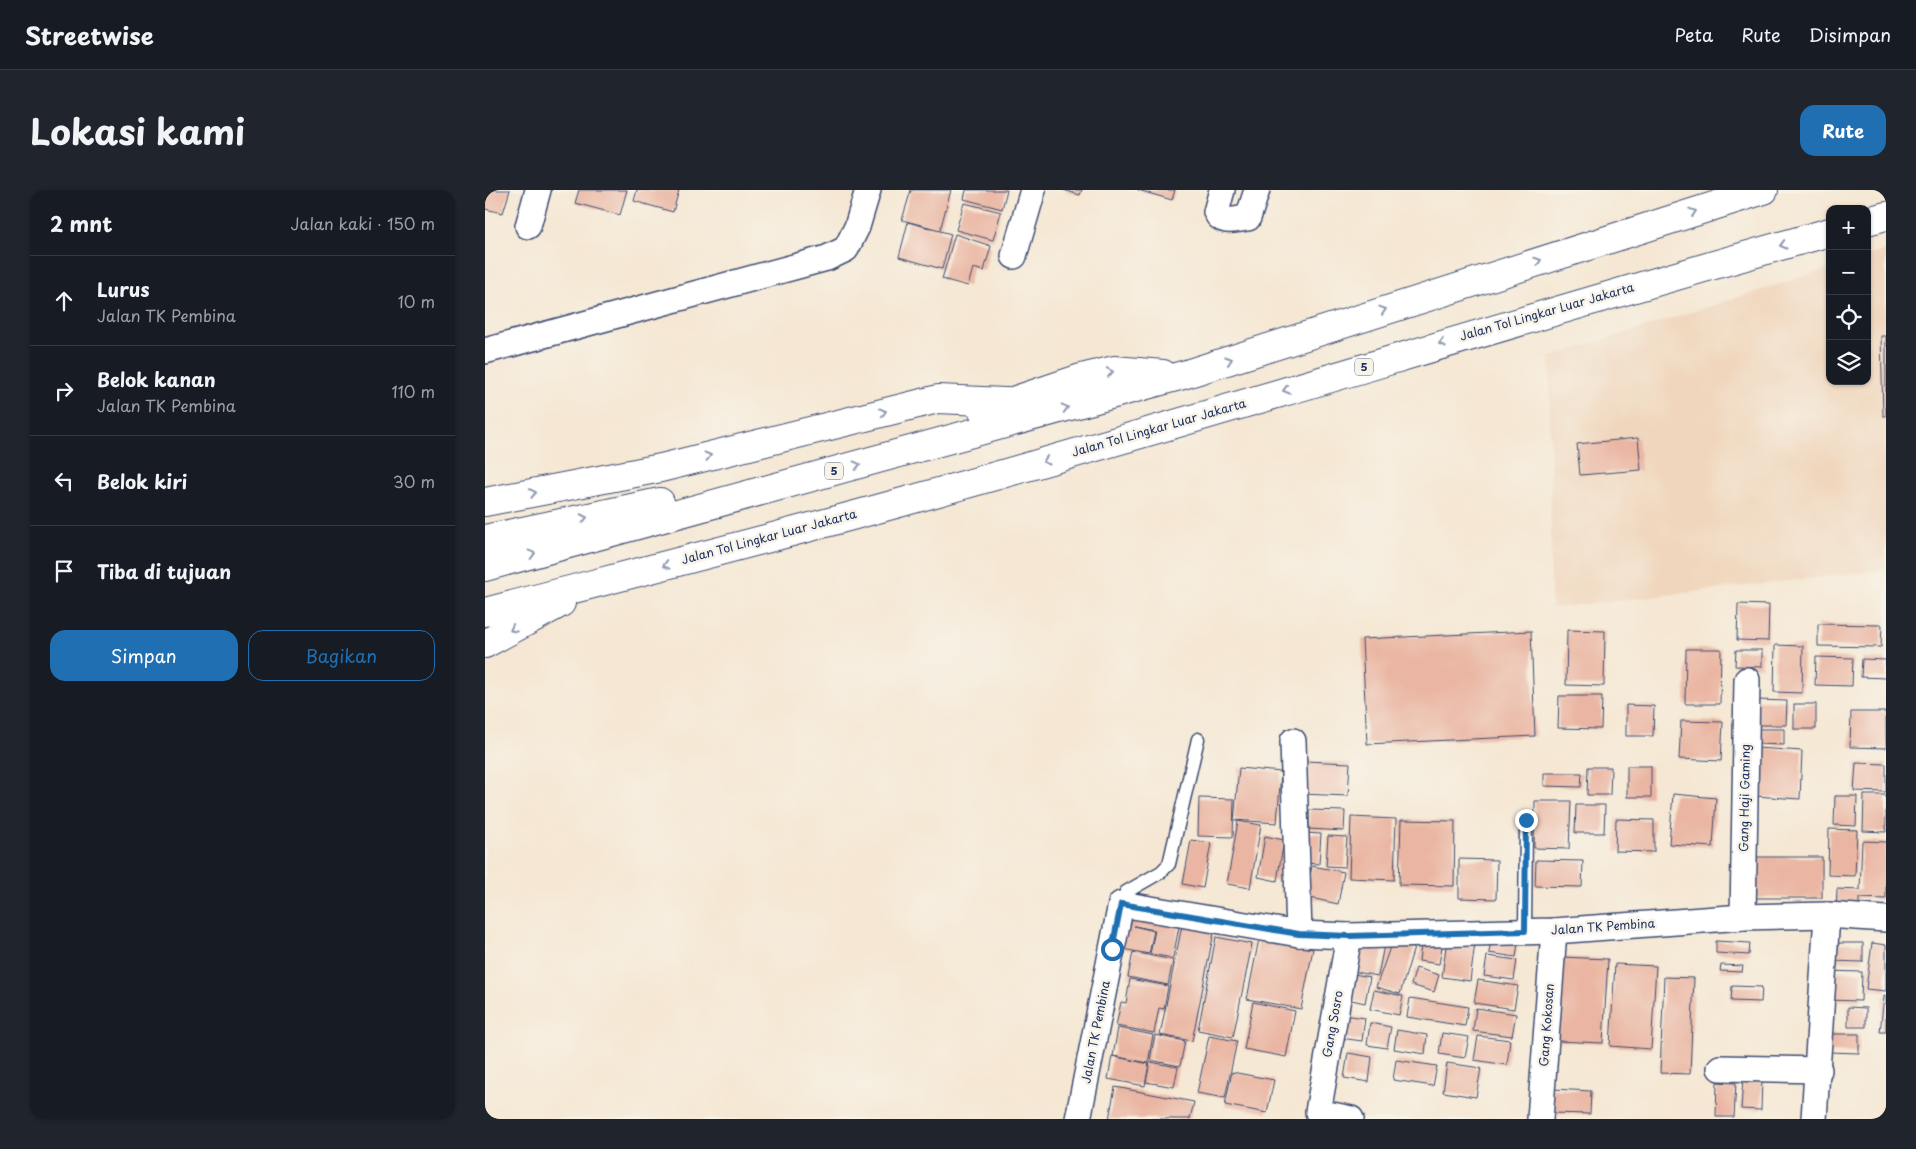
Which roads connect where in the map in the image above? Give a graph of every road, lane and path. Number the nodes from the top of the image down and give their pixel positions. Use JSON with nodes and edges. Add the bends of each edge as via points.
{"nodes":[{"id":1,"x":538,"y":190,"type":"edge"},
{"id":2,"x":868,"y":190,"type":"edge"},
{"id":3,"x":1033,"y":190,"type":"edge"},
{"id":4,"x":1222,"y":190,"type":"edge"},
{"id":5,"x":1257,"y":190,"type":"edge"},
{"id":6,"x":1764,"y":190,"type":"edge"},
{"id":7,"x":1886,"y":216,"type":"edge"},
{"id":8,"x":1871,"y":220,"type":"edge"},
{"id":9,"x":528,"y":226,"type":"dead end"},
{"id":10,"x":1826,"y":233,"type":"edge"},
{"id":11,"x":1014,"y":256,"type":"dead end"},
{"id":12,"x":485,"y":351,"type":"edge"},
{"id":13,"x":1183,"y":375,"type":"junction"},
{"id":14,"x":1014,"y":402,"type":"junction"},
{"id":15,"x":485,"y":502,"type":"edge"},
{"id":16,"x":485,"y":539,"type":"edge"},
{"id":17,"x":485,"y":567,"type":"edge"},
{"id":18,"x":602,"y":581,"type":"junction"},
{"id":19,"x":485,"y":612,"type":"edge"},
{"id":20,"x":485,"y":644,"type":"edge"},
{"id":21,"x":1747,"y":680,"type":"dead end"},
{"id":22,"x":1198,"y":739,"type":"dead end"},
{"id":23,"x":1293,"y":741,"type":"dead end"},
{"id":24,"x":1526,"y":820,"type":"dead end"},
{"id":25,"x":1121,"y":904,"type":"junction"},
{"id":26,"x":1827,"y":915,"type":"junction"},
{"id":27,"x":1743,"y":917,"type":"junction"},
{"id":28,"x":1886,"y":919,"type":"edge"},
{"id":29,"x":1525,"y":931,"type":"junction"},
{"id":30,"x":1554,"y":931,"type":"junction"},
{"id":31,"x":1299,"y":934,"type":"junction"},
{"id":32,"x":1349,"y":936,"type":"junction"},
{"id":33,"x":1720,"y":1068,"type":"dead end"},
{"id":34,"x":1819,"y":1070,"type":"junction"},
{"id":35,"x":1078,"y":1119,"type":"edge"},
{"id":36,"x":1351,"y":1119,"type":"edge"},
{"id":37,"x":1539,"y":1119,"type":"edge"},
{"id":38,"x":1814,"y":1119,"type":"edge"}],
"edges":[{"from":1,"to":9,"type":"street"},
{"from":2,"to":12,"type":"street","via":[[857,227],[846,249],[827,258]]},
{"from":3,"to":11,"type":"street"},
{"from":4,"to":5,"type":"street","via":[[1216,212],[1223,221],[1248,218]]},
{"from":13,"to":6,"type":"highway","number":"5","one_way":true},
{"from":7,"to":8,"type":"highway"},
{"from":10,"to":18,"type":"highway","name":"Jalan Tol Lingkar Luar Jakarta","number":"5","one_way":true,"via":[[1587,300],[917,498]]},
{"from":14,"to":13,"type":"highway","one_way":true,"via":[[1114,370]]},
{"from":17,"to":13,"type":"highway","number":"5","one_way":true},
{"from":15,"to":14,"type":"highway","one_way":true,"via":[[661,468],[938,399]]},
{"from":16,"to":14,"type":"highway","one_way":true,"via":[[672,499]]},
{"from":18,"to":19,"type":"highway","name":"Jalan Tol Lingkar Luar Jakarta","number":"5"},
{"from":18,"to":20,"type":"highway","one_way":true},
{"from":21,"to":27,"type":"street","name":"Gang Haji Gaming"},
{"from":22,"to":25,"type":"lane","via":[[1169,864],[1126,892]]},
{"from":23,"to":31,"type":"street"},
{"from":24,"to":29,"type":"lane"},
{"from":25,"to":31,"type":"street","name":"Jalan TK Pembina"},
{"from":25,"to":35,"type":"street","name":"Jalan TK Pembina"},
{"from":26,"to":27,"type":"street","name":"Jalan TK Pembina"},
{"from":26,"to":28,"type":"street","name":"Jalan TK Pembina"},
{"from":26,"to":34,"type":"street"},
{"from":27,"to":30,"type":"street","name":"Jalan TK Pembina"},
{"from":29,"to":30,"type":"street","name":"Jalan TK Pembina"},
{"from":29,"to":32,"type":"street","name":"Jalan TK Pembina"},
{"from":30,"to":37,"type":"street","name":"Gang Kokosan"},
{"from":31,"to":32,"type":"street","name":"Jalan TK Pembina"},
{"from":32,"to":36,"type":"street","name":"Gang Sosro","via":[[1318,1112]]},
{"from":33,"to":34,"type":"street"},
{"from":34,"to":38,"type":"street"}]}
